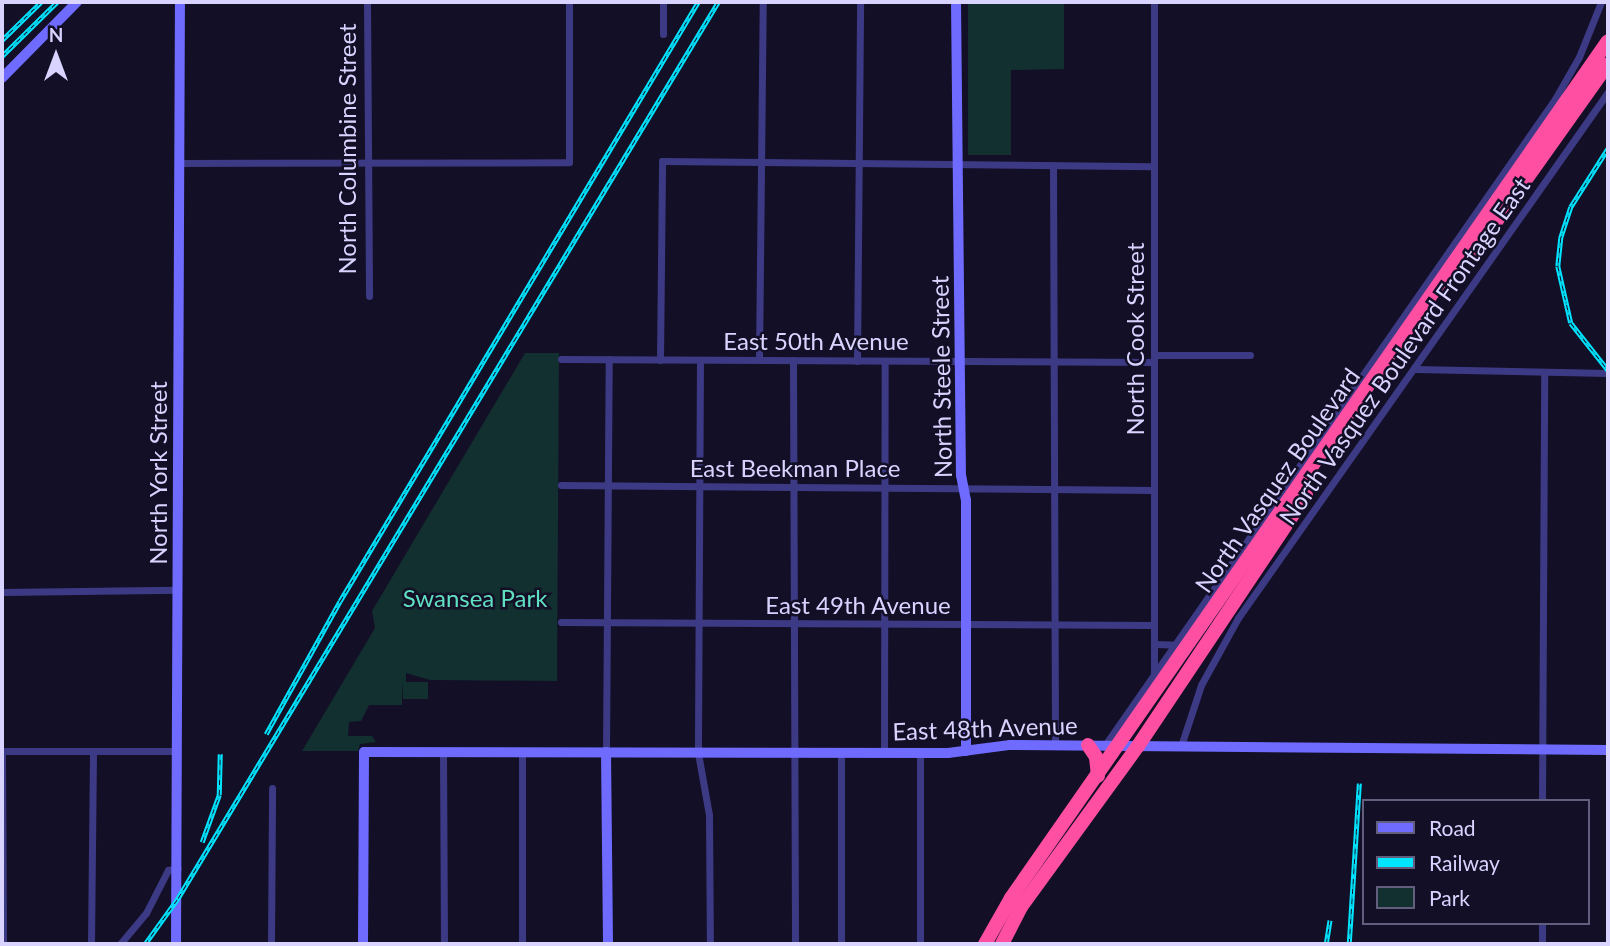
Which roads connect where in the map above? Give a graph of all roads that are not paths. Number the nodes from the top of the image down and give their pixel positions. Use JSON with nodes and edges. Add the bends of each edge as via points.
{"nodes":[{"id":1,"x":77,"y":2,"type":"edge"},
{"id":2,"x":180,"y":2,"type":"edge"},
{"id":3,"x":368,"y":2,"type":"edge"},
{"id":4,"x":569,"y":2,"type":"edge"},
{"id":5,"x":663,"y":2,"type":"edge"},
{"id":6,"x":763,"y":2,"type":"edge"},
{"id":7,"x":860,"y":2,"type":"edge"},
{"id":8,"x":956,"y":2,"type":"edge"},
{"id":9,"x":1154,"y":2,"type":"edge"},
{"id":10,"x":1601,"y":2,"type":"edge"},
{"id":11,"x":663,"y":34,"type":"dead end"},
{"id":12,"x":1608,"y":41,"type":"edge"},
{"id":13,"x":1608,"y":64,"type":"edge"},
{"id":14,"x":2,"y":78,"type":"edge"},
{"id":15,"x":1608,"y":92,"type":"edge"},
{"id":16,"x":368,"y":162,"type":"junction"},
{"id":17,"x":762,"y":162,"type":"junction"},
{"id":18,"x":179,"y":163,"type":"junction"},
{"id":19,"x":859,"y":163,"type":"junction"},
{"id":20,"x":958,"y":164,"type":"junction"},
{"id":21,"x":1053,"y":165,"type":"junction"},
{"id":22,"x":1154,"y":166,"type":"junction"},
{"id":23,"x":369,"y":296,"type":"dead end"},
{"id":24,"x":1250,"y":355,"type":"dead end"},
{"id":25,"x":1154,"y":358,"type":"junction"},
{"id":26,"x":561,"y":359,"type":"dead end"},
{"id":27,"x":610,"y":359,"type":"junction"},
{"id":28,"x":660,"y":359,"type":"junction"},
{"id":29,"x":700,"y":360,"type":"junction"},
{"id":30,"x":759,"y":360,"type":"junction"},
{"id":31,"x":793,"y":360,"type":"junction"},
{"id":32,"x":857,"y":360,"type":"junction"},
{"id":33,"x":885,"y":361,"type":"junction"},
{"id":34,"x":960,"y":361,"type":"junction"},
{"id":35,"x":1055,"y":362,"type":"junction"},
{"id":36,"x":1415,"y":369,"type":"junction"},
{"id":37,"x":1544,"y":372,"type":"junction"},
{"id":38,"x":1608,"y":373,"type":"edge"},
{"id":39,"x":561,"y":485,"type":"dead end"},
{"id":40,"x":608,"y":486,"type":"junction"},
{"id":41,"x":700,"y":486,"type":"junction"},
{"id":42,"x":794,"y":487,"type":"junction"},
{"id":43,"x":884,"y":488,"type":"junction"},
{"id":44,"x":964,"y":488,"type":"junction"},
{"id":45,"x":1057,"y":489,"type":"junction"},
{"id":46,"x":1154,"y":490,"type":"junction"},
{"id":47,"x":178,"y":590,"type":"junction"},
{"id":48,"x":2,"y":592,"type":"edge"},
{"id":49,"x":561,"y":622,"type":"dead end"},
{"id":50,"x":607,"y":623,"type":"junction"},
{"id":51,"x":700,"y":623,"type":"junction"},
{"id":52,"x":794,"y":624,"type":"junction"},
{"id":53,"x":884,"y":624,"type":"junction"},
{"id":54,"x":965,"y":625,"type":"junction"},
{"id":55,"x":1055,"y":625,"type":"junction"},
{"id":56,"x":1154,"y":625,"type":"junction"},
{"id":57,"x":1154,"y":644,"type":"junction"},
{"id":58,"x":1182,"y":648,"type":"junction"},
{"id":59,"x":1154,"y":676,"type":"junction"},
{"id":60,"x":1055,"y":745,"type":"junction"},
{"id":61,"x":1088,"y":745,"type":"junction"},
{"id":62,"x":1112,"y":745,"type":"junction"},
{"id":63,"x":1138,"y":746,"type":"junction"},
{"id":64,"x":1181,"y":746,"type":"junction"},
{"id":65,"x":1542,"y":750,"type":"junction"},
{"id":66,"x":1608,"y":750,"type":"edge"},
{"id":67,"x":2,"y":751,"type":"edge"},
{"id":68,"x":93,"y":751,"type":"junction"},
{"id":69,"x":177,"y":751,"type":"junction"},
{"id":70,"x":966,"y":751,"type":"junction"},
{"id":71,"x":443,"y":752,"type":"junction"},
{"id":72,"x":522,"y":752,"type":"junction"},
{"id":73,"x":606,"y":752,"type":"junction"},
{"id":74,"x":698,"y":753,"type":"junction"},
{"id":75,"x":795,"y":753,"type":"junction"},
{"id":76,"x":841,"y":753,"type":"junction"},
{"id":77,"x":884,"y":753,"type":"junction"},
{"id":78,"x":919,"y":753,"type":"junction"},
{"id":79,"x":1098,"y":776,"type":"junction"},
{"id":80,"x":272,"y":788,"type":"dead end"},
{"id":81,"x":1542,"y":799,"type":"edge"},
{"id":82,"x":178,"y":868,"type":"junction"},
{"id":83,"x":1542,"y":925,"type":"edge"},
{"id":84,"x":4,"y":944,"type":"edge"},
{"id":85,"x":91,"y":944,"type":"edge"},
{"id":86,"x":120,"y":944,"type":"edge"},
{"id":87,"x":176,"y":944,"type":"edge"},
{"id":88,"x":271,"y":944,"type":"edge"},
{"id":89,"x":363,"y":944,"type":"edge"},
{"id":90,"x":444,"y":944,"type":"edge"},
{"id":91,"x":522,"y":944,"type":"edge"},
{"id":92,"x":608,"y":944,"type":"edge"},
{"id":93,"x":710,"y":944,"type":"edge"},
{"id":94,"x":796,"y":944,"type":"edge"},
{"id":95,"x":841,"y":944,"type":"edge"},
{"id":96,"x":920,"y":944,"type":"edge"},
{"id":97,"x":985,"y":944,"type":"edge"},
{"id":98,"x":1002,"y":944,"type":"edge"},
{"id":99,"x":1542,"y":944,"type":"edge"}],
"edges":[{"from":1,"to":14,"type":"street"},
{"from":2,"to":18,"type":"street","name":"North York Street"},
{"from":3,"to":16,"type":"street","name":"North Columbine Street"},
{"from":4,"to":16,"type":"street","via":[[569,162]]},
{"from":5,"to":11,"type":"street"},
{"from":6,"to":17,"type":"street"},
{"from":7,"to":19,"type":"street"},
{"from":8,"to":20,"type":"street","name":"North Steele Street"},
{"from":9,"to":22,"type":"street","name":"North Cook Street"},
{"from":10,"to":58,"type":"street","via":[[1579,57],[1555,99]]},
{"from":12,"to":58,"type":"highway","name":"North Vasquez Boulevard"},
{"from":13,"to":63,"type":"highway","name":"North Vasquez Boulevard","via":[[1344,440]]},
{"from":15,"to":36,"type":"street","name":"North Vasquez Boulevard Frontage East"},
{"from":16,"to":18,"type":"street"},
{"from":16,"to":23,"type":"street","name":"North Columbine Street"},
{"from":17,"to":19,"type":"street"},
{"from":17,"to":28,"type":"street","via":[[662,161]]},
{"from":17,"to":30,"type":"street"},
{"from":18,"to":47,"type":"street","name":"North York Street"},
{"from":19,"to":20,"type":"street"},
{"from":19,"to":32,"type":"street"},
{"from":20,"to":21,"type":"street"},
{"from":20,"to":34,"type":"street","name":"North Steele Street"},
{"from":21,"to":22,"type":"street"},
{"from":21,"to":35,"type":"street"},
{"from":22,"to":25,"type":"street","name":"North Cook Street"},
{"from":24,"to":25,"type":"street","name":"East 50th Avenue"},
{"from":25,"to":35,"type":"street","name":"East 50th Avenue"},
{"from":25,"to":46,"type":"street","name":"North Cook Street"},
{"from":26,"to":27,"type":"street","name":"East 50th Avenue"},
{"from":27,"to":28,"type":"street","name":"East 50th Avenue"},
{"from":27,"to":40,"type":"street"},
{"from":28,"to":29,"type":"street","name":"East 50th Avenue"},
{"from":29,"to":30,"type":"street","name":"East 50th Avenue"},
{"from":29,"to":41,"type":"street"},
{"from":30,"to":31,"type":"street","name":"East 50th Avenue"},
{"from":31,"to":32,"type":"street","name":"East 50th Avenue"},
{"from":31,"to":42,"type":"street"},
{"from":32,"to":33,"type":"street","name":"East 50th Avenue"},
{"from":33,"to":34,"type":"street","name":"East 50th Avenue"},
{"from":33,"to":43,"type":"street"},
{"from":34,"to":35,"type":"street","name":"East 50th Avenue"},
{"from":34,"to":44,"type":"street","name":"North Steele Street"},
{"from":35,"to":45,"type":"street"},
{"from":36,"to":37,"type":"street"},
{"from":36,"to":64,"type":"street","name":"North Vasquez Boulevard Frontage East","via":[[1238,618],[1201,684]]},
{"from":37,"to":38,"type":"street"},
{"from":37,"to":65,"type":"street"},
{"from":39,"to":40,"type":"street","name":"East Beekman Place"},
{"from":40,"to":41,"type":"street","name":"East Beekman Place"},
{"from":40,"to":50,"type":"street"},
{"from":41,"to":42,"type":"street","name":"East Beekman Place"},
{"from":41,"to":51,"type":"street"},
{"from":42,"to":43,"type":"street","name":"East Beekman Place"},
{"from":42,"to":52,"type":"street"},
{"from":43,"to":44,"type":"street","name":"East Beekman Place"},
{"from":43,"to":53,"type":"street"},
{"from":44,"to":45,"type":"street","name":"East Beekman Place"},
{"from":44,"to":54,"type":"street","name":"North Steele Street"},
{"from":45,"to":46,"type":"street","name":"East Beekman Place"},
{"from":45,"to":55,"type":"street"},
{"from":46,"to":56,"type":"street","name":"North Cook Street"},
{"from":47,"to":48,"type":"street"},
{"from":47,"to":69,"type":"street","name":"North York Street"},
{"from":49,"to":50,"type":"street","name":"East 49th Avenue"},
{"from":50,"to":51,"type":"street","name":"East 49th Avenue"},
{"from":50,"to":73,"type":"street"},
{"from":51,"to":52,"type":"street","name":"East 49th Avenue"},
{"from":51,"to":74,"type":"street"},
{"from":52,"to":53,"type":"street","name":"East 49th Avenue"},
{"from":52,"to":75,"type":"street"},
{"from":53,"to":54,"type":"street","name":"East 49th Avenue"},
{"from":53,"to":77,"type":"street"},
{"from":54,"to":55,"type":"street","name":"East 49th Avenue"},
{"from":54,"to":70,"type":"street","name":"North Steele Street"},
{"from":55,"to":56,"type":"street","name":"East 49th Avenue"},
{"from":55,"to":60,"type":"street"},
{"from":56,"to":57,"type":"street","name":"North Cook Street"},
{"from":57,"to":58,"type":"street"},
{"from":57,"to":59,"type":"street","name":"North Cook Street"},
{"from":58,"to":59,"type":"street"},
{"from":58,"to":62,"type":"highway","name":"North Vasquez Boulevard"},
{"from":59,"to":62,"type":"street"},
{"from":60,"to":61,"type":"street","name":"East 48th Avenue"},
{"from":60,"to":70,"type":"street","name":"East 48th Avenue"},
{"from":61,"to":62,"type":"street","name":"East 48th Avenue"},
{"from":61,"to":79,"type":"highway","via":[[1096,757]]},
{"from":62,"to":63,"type":"street","name":"East 48th Avenue"},
{"from":62,"to":79,"type":"highway","name":"North Vasquez Boulevard"},
{"from":63,"to":64,"type":"street","name":"East 48th Avenue"},
{"from":63,"to":98,"type":"highway","name":"North Vasquez Boulevard","via":[[1021,907]]},
{"from":64,"to":65,"type":"street","name":"East 48th Avenue"},
{"from":65,"to":66,"type":"street","name":"East 48th Avenue"},
{"from":65,"to":81,"type":"street"},
{"from":67,"to":68,"type":"street"},
{"from":67,"to":84,"type":"street"},
{"from":68,"to":69,"type":"street"},
{"from":68,"to":85,"type":"street"},
{"from":69,"to":82,"type":"street","name":"North York Street"},
{"from":70,"to":78,"type":"street","name":"East 48th Avenue"},
{"from":71,"to":72,"type":"street","name":"East 48th Avenue"},
{"from":71,"to":89,"type":"street","name":"East 48th Avenue","via":[[364,751]]},
{"from":71,"to":90,"type":"street"},
{"from":72,"to":73,"type":"street","name":"East 48th Avenue"},
{"from":72,"to":91,"type":"street"},
{"from":73,"to":74,"type":"street","name":"East 48th Avenue"},
{"from":73,"to":92,"type":"street"},
{"from":74,"to":75,"type":"street","name":"East 48th Avenue"},
{"from":74,"to":93,"type":"street","via":[[709,815]]},
{"from":75,"to":76,"type":"street","name":"East 48th Avenue"},
{"from":75,"to":94,"type":"street"},
{"from":76,"to":77,"type":"street","name":"East 48th Avenue"},
{"from":76,"to":95,"type":"street"},
{"from":77,"to":78,"type":"street","name":"East 48th Avenue"},
{"from":78,"to":96,"type":"street"},
{"from":79,"to":97,"type":"highway","name":"North Vasquez Boulevard","via":[[1004,908]]},
{"from":80,"to":88,"type":"street"},
{"from":82,"to":86,"type":"street","via":[[169,870],[146,913]]},
{"from":82,"to":87,"type":"street","name":"North York Street"},
{"from":83,"to":99,"type":"street"}]}
